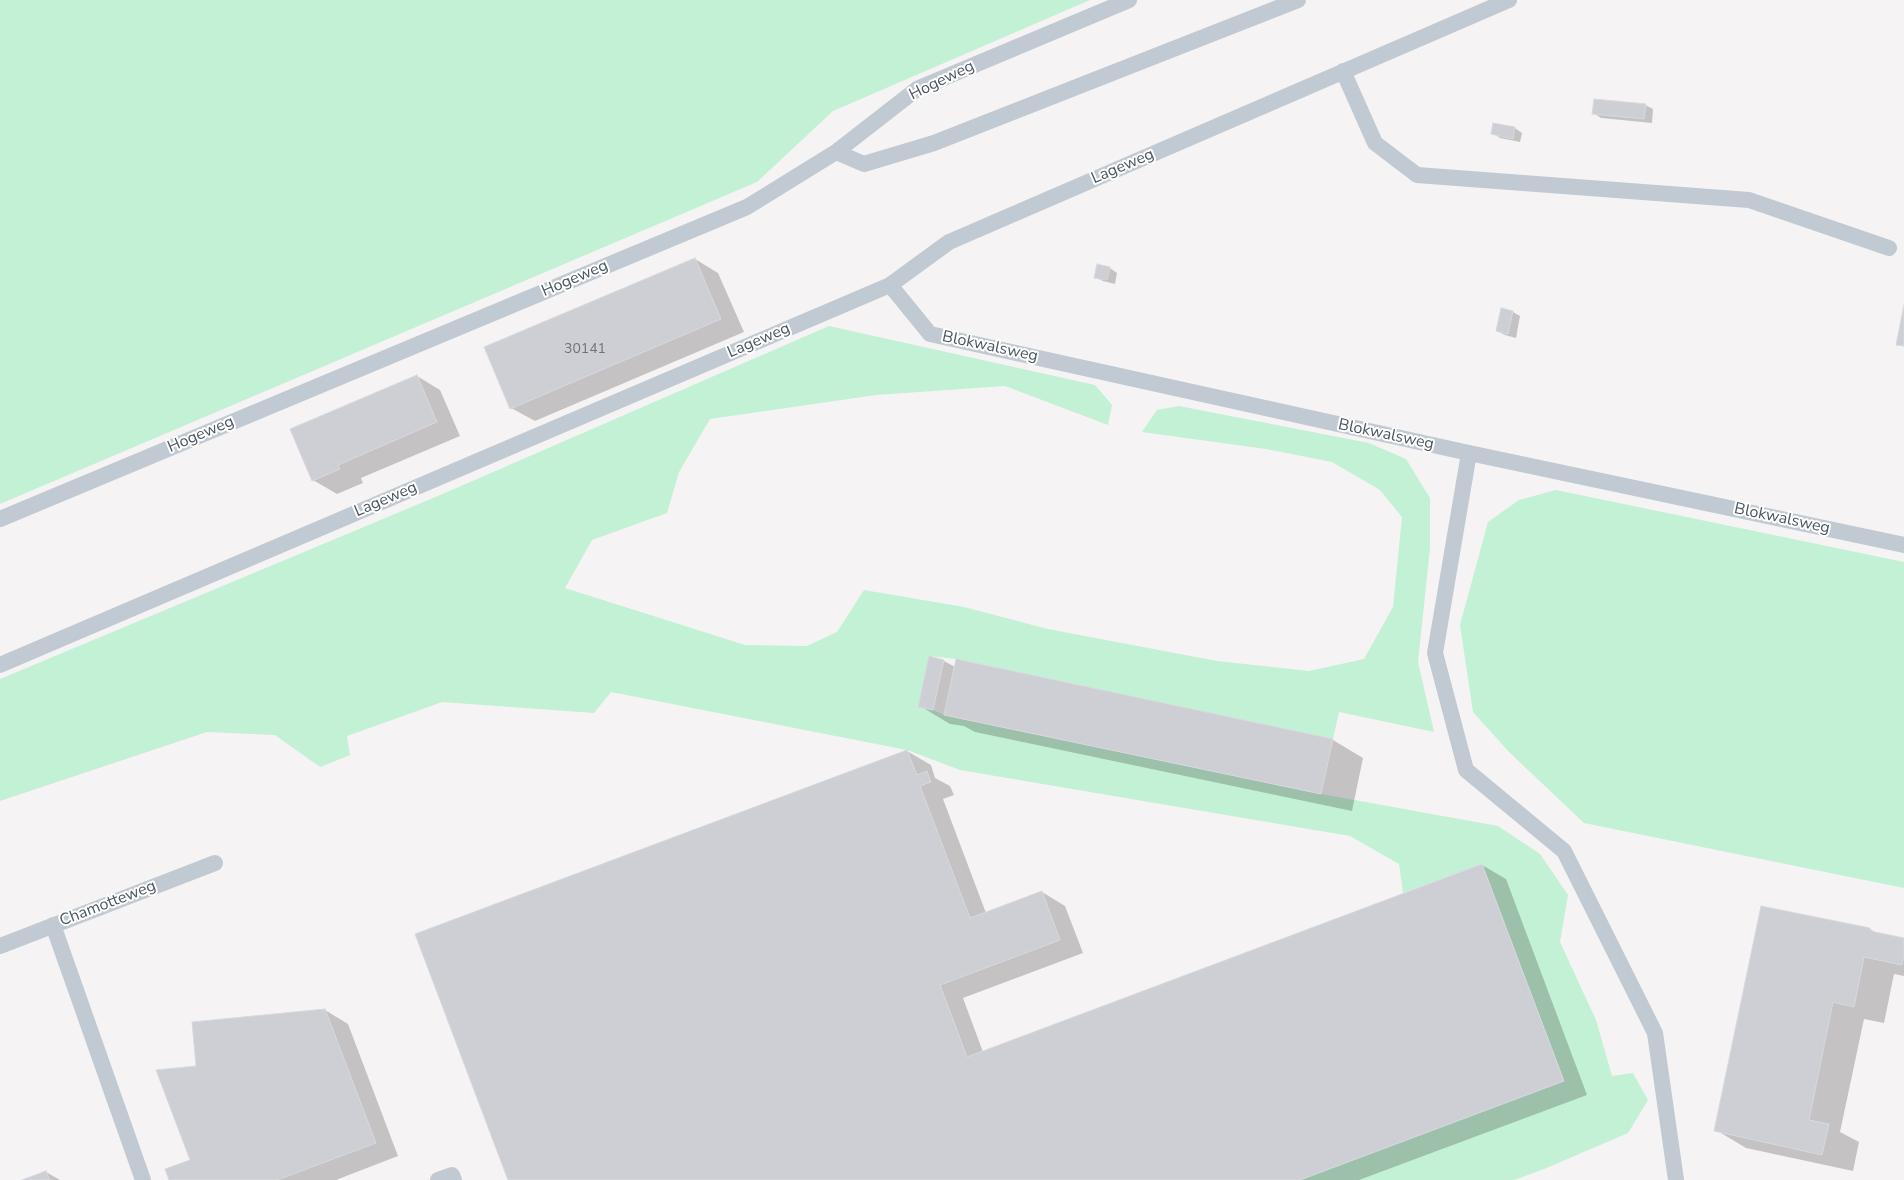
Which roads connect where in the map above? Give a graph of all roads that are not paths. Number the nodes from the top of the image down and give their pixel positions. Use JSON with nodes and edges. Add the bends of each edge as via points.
{"nodes":[{"id":1,"x":1128,"y":0,"type":"edge"},
{"id":2,"x":1298,"y":0,"type":"edge"},
{"id":3,"x":1501,"y":1,"type":"edge"},
{"id":4,"x":1343,"y":71,"type":"junction"},
{"id":5,"x":836,"y":152,"type":"junction"},
{"id":6,"x":1889,"y":248,"type":"dead end"},
{"id":7,"x":890,"y":285,"type":"junction"},
{"id":8,"x":1469,"y":453,"type":"junction"},
{"id":9,"x":0,"y":519,"type":"edge"},
{"id":10,"x":1904,"y":545,"type":"edge"},
{"id":11,"x":0,"y":665,"type":"edge"},
{"id":12,"x":215,"y":863,"type":"dead end"},
{"id":13,"x":53,"y":925,"type":"junction"},
{"id":14,"x":0,"y":946,"type":"edge"},
{"id":15,"x":143,"y":1180,"type":"edge"},
{"id":16,"x":438,"y":1180,"type":"edge"},
{"id":17,"x":454,"y":1180,"type":"edge"},
{"id":18,"x":1676,"y":1180,"type":"edge"}],
"edges":[{"from":1,"to":5,"type":"lane","name":"Hogeweg","via":[[917,89]]},
{"from":2,"to":5,"type":"lane","via":[[934,143],[864,164]]},
{"from":3,"to":4,"type":"lane","name":"Lageweg"},
{"from":4,"to":6,"type":"lane","via":[[1375,143],[1418,175],[1748,200]]},
{"from":4,"to":7,"type":"lane","name":"Lageweg","via":[[949,242]]},
{"from":5,"to":9,"type":"lane","name":"Hogeweg","via":[[747,207]]},
{"from":7,"to":8,"type":"lane","name":"Blokwalsweg","via":[[930,334]]},
{"from":7,"to":11,"type":"lane","name":"Lageweg"},
{"from":8,"to":10,"type":"lane","name":"Blokwalsweg"},
{"from":8,"to":18,"type":"lane","via":[[1435,653],[1466,770],[1564,851],[1655,1033]]},
{"from":12,"to":13,"type":"lane","name":"Chamotteweg"},
{"from":13,"to":14,"type":"lane","name":"Chamotteweg"},
{"from":13,"to":15,"type":"lane"},
{"from":16,"to":17,"type":"lane","via":[[452,1174]]}]}
